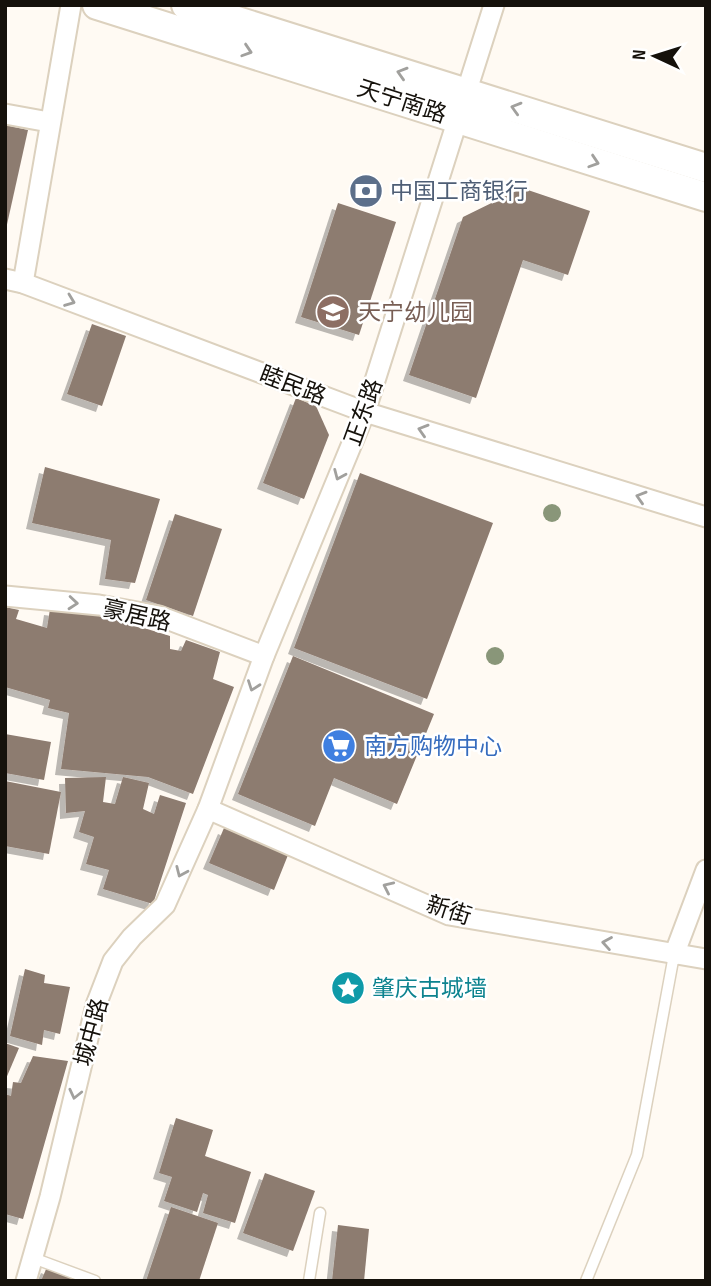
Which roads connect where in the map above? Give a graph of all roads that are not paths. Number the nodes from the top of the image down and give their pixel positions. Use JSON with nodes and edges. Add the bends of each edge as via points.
{"nodes":[{"id":1,"x":71,"y":5,"type":"edge"},
{"id":2,"x":97,"y":5,"type":"edge"},
{"id":3,"x":186,"y":5,"type":"edge"},
{"id":4,"x":494,"y":5,"type":"edge"},
{"id":5,"x":343,"y":68,"type":"junction"},
{"id":6,"x":463,"y":106,"type":"junction"},
{"id":7,"x":5,"y":114,"type":"edge"},
{"id":8,"x":557,"y":120,"type":"junction"},
{"id":9,"x":49,"y":122,"type":"junction"},
{"id":10,"x":548,"y":147,"type":"junction"},
{"id":11,"x":706,"y":168,"type":"edge"},
{"id":12,"x":706,"y":197,"type":"edge"},
{"id":13,"x":14,"y":281,"type":"edge"},
{"id":14,"x":365,"y":412,"type":"junction"},
{"id":15,"x":706,"y":517,"type":"edge"},
{"id":16,"x":5,"y":596,"type":"edge"},
{"id":17,"x":264,"y":656,"type":"junction"},
{"id":18,"x":208,"y":809,"type":"junction"},
{"id":19,"x":706,"y":870,"type":"edge"},
{"id":20,"x":674,"y":955,"type":"junction"},
{"id":21,"x":706,"y":959,"type":"edge"},
{"id":22,"x":320,"y":1213,"type":"dead end"},
{"id":23,"x":33,"y":1258,"type":"junction"},
{"id":24,"x":26,"y":1281,"type":"edge"},
{"id":25,"x":95,"y":1281,"type":"edge"},
{"id":26,"x":309,"y":1281,"type":"edge"},
{"id":27,"x":586,"y":1281,"type":"edge"}],
"edges":[{"from":1,"to":9,"type":"street"},
{"from":2,"to":5,"type":"main road","name":"天宁南路","one_way":true},
{"from":3,"to":5,"type":"main road","name":"天宁南路"},
{"from":4,"to":6,"type":"street","name":"正东路"},
{"from":5,"to":6,"type":"main road","name":"天宁南路"},
{"from":8,"to":6,"type":"main road","name":"天宁南路","one_way":true},
{"from":6,"to":10,"type":"main road","name":"天宁南路"},
{"from":6,"to":14,"type":"street","name":"正东路"},
{"from":7,"to":9,"type":"street"},
{"from":8,"to":10,"type":"main road"},
{"from":8,"to":11,"type":"main road","name":"天宁南路"},
{"from":9,"to":13,"type":"street"},
{"from":10,"to":12,"type":"main road","name":"天宁南路","one_way":true},
{"from":13,"to":14,"type":"street","name":"睦民路","one_way":true},
{"from":15,"to":14,"type":"street","name":"睦民路","one_way":true},
{"from":14,"to":17,"type":"street","name":"正东路","one_way":true},
{"from":16,"to":17,"type":"street","name":"豪居路","one_way":true,"via":[[159,616]]},
{"from":17,"to":18,"type":"street","name":"正东路","one_way":true},
{"from":20,"to":18,"type":"street","name":"新街","one_way":true,"via":[[449,915]]},
{"from":18,"to":23,"type":"street","name":"城中路","one_way":true,"via":[[165,905],[113,961],[96,1005]]},
{"from":19,"to":20,"type":"street"},
{"from":20,"to":21,"type":"street","name":"新街"},
{"from":20,"to":27,"type":"lane","via":[[637,1155]]},
{"from":22,"to":26,"type":"lane"},
{"from":23,"to":24,"type":"street","name":"城中路"},
{"from":23,"to":25,"type":"lane"}]}
